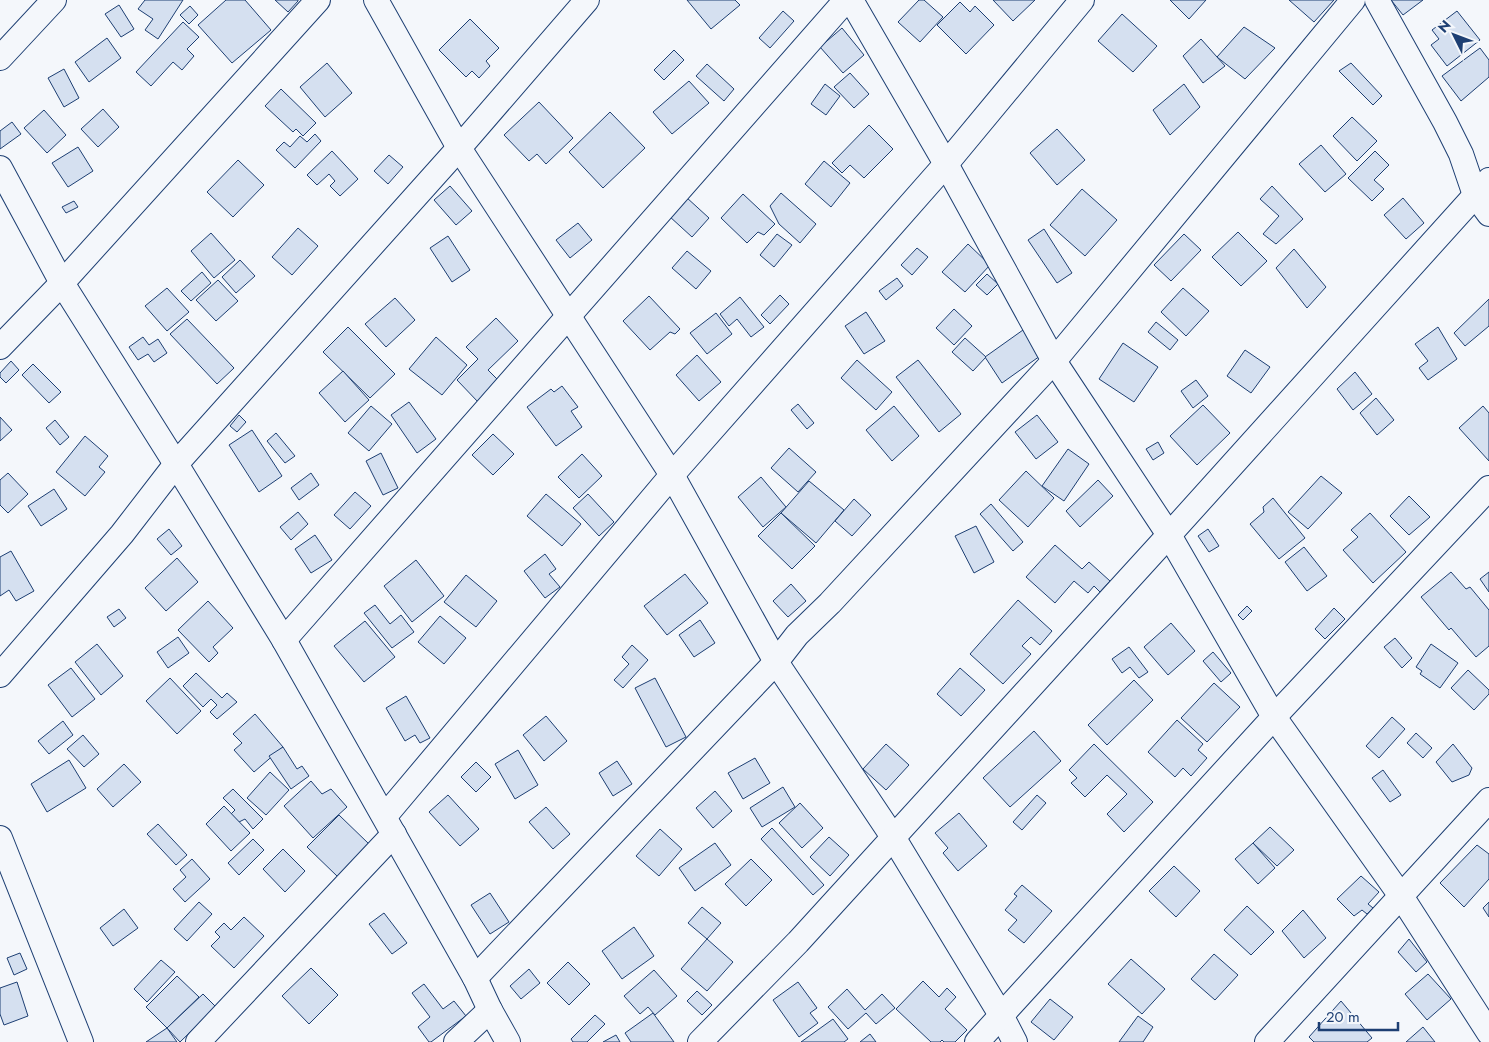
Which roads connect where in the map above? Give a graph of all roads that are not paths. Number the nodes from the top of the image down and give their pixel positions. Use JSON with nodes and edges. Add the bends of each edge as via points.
{"nodes":[{"id":1,"x":54,"y":0,"type":"edge"},
{"id":2,"x":318,"y":0,"type":"edge"},
{"id":3,"x":376,"y":0,"type":"edge"},
{"id":4,"x":586,"y":0,"type":"edge"},
{"id":5,"x":846,"y":0,"type":"edge"},
{"id":6,"x":852,"y":0,"type":"edge"},
{"id":7,"x":1082,"y":0,"type":"edge"},
{"id":8,"x":1353,"y":0,"type":"edge"},
{"id":9,"x":1377,"y":0,"type":"edge"},
{"id":10,"x":0,"y":58,"type":"edge"},
{"id":11,"x":459,"y":148,"type":"junction"},
{"id":12,"x":946,"y":164,"type":"junction"},
{"id":13,"x":0,"y":168,"type":"edge"},
{"id":14,"x":1482,"y":187,"type":"edge"},
{"id":15,"x":1489,"y":214,"type":"edge"},
{"id":16,"x":62,"y":284,"type":"junction"},
{"id":17,"x":568,"y":316,"type":"junction"},
{"id":18,"x":0,"y":347,"type":"edge"},
{"id":19,"x":1054,"y":361,"type":"junction"},
{"id":20,"x":176,"y":464,"type":"junction"},
{"id":21,"x":672,"y":474,"type":"junction"},
{"id":22,"x":1489,"y":488,"type":"edge"},
{"id":23,"x":1169,"y":535,"type":"junction"},
{"id":24,"x":284,"y":640,"type":"junction"},
{"id":25,"x":776,"y":662,"type":"junction"},
{"id":26,"x":0,"y":675,"type":"edge"},
{"id":27,"x":1274,"y":717,"type":"junction"},
{"id":28,"x":1489,"y":800,"type":"edge"},
{"id":29,"x":389,"y":825,"type":"junction"},
{"id":30,"x":893,"y":837,"type":"junction"},
{"id":31,"x":0,"y":838,"type":"edge"},
{"id":32,"x":1401,"y":896,"type":"junction"},
{"id":33,"x":475,"y":978,"type":"junction"},
{"id":34,"x":490,"y":1010,"type":"junction"},
{"id":35,"x":1001,"y":1015,"type":"junction"},
{"id":36,"x":1489,"y":1033,"type":"edge"},
{"id":37,"x":80,"y":1042,"type":"edge"},
{"id":38,"x":198,"y":1042,"type":"edge"},
{"id":39,"x":456,"y":1042,"type":"edge"},
{"id":40,"x":508,"y":1042,"type":"edge"},
{"id":41,"x":700,"y":1042,"type":"edge"},
{"id":42,"x":977,"y":1042,"type":"edge"},
{"id":43,"x":1016,"y":1042,"type":"edge"},
{"id":44,"x":1267,"y":1042,"type":"edge"}],
"edges":[{"from":1,"to":10,"type":"street"},
{"from":2,"to":16,"type":"street"},
{"from":3,"to":11,"type":"street"},
{"from":4,"to":11,"type":"street"},
{"from":5,"to":17,"type":"street"},
{"from":6,"to":12,"type":"street"},
{"from":7,"to":12,"type":"street"},
{"from":8,"to":19,"type":"street"},
{"from":9,"to":14,"type":"street"},
{"from":11,"to":17,"type":"street"},
{"from":11,"to":20,"type":"street"},
{"from":12,"to":19,"type":"street"},
{"from":12,"to":21,"type":"street"},
{"from":13,"to":16,"type":"street"},
{"from":14,"to":15,"type":"street"},
{"from":14,"to":23,"type":"street"},
{"from":16,"to":18,"type":"street"},
{"from":16,"to":20,"type":"street"},
{"from":17,"to":21,"type":"street"},
{"from":17,"to":24,"type":"street"},
{"from":19,"to":23,"type":"street"},
{"from":19,"to":25,"type":"street","via":[[797,635]]},
{"from":20,"to":24,"type":"street"},
{"from":20,"to":26,"type":"street","via":[[122,534]]},
{"from":21,"to":25,"type":"street"},
{"from":21,"to":29,"type":"street"},
{"from":22,"to":27,"type":"street"},
{"from":23,"to":27,"type":"street"},
{"from":23,"to":30,"type":"street"},
{"from":24,"to":29,"type":"street"},
{"from":25,"to":30,"type":"street"},
{"from":25,"to":33,"type":"street"},
{"from":27,"to":32,"type":"street"},
{"from":27,"to":35,"type":"street"},
{"from":28,"to":32,"type":"street"},
{"from":29,"to":33,"type":"street"},
{"from":29,"to":38,"type":"street"},
{"from":30,"to":35,"type":"street"},
{"from":30,"to":41,"type":"street","via":[[798,942]]},
{"from":31,"to":37,"type":"street"},
{"from":32,"to":36,"type":"street"},
{"from":32,"to":44,"type":"street"},
{"from":33,"to":34,"type":"street"},
{"from":34,"to":39,"type":"street"},
{"from":34,"to":40,"type":"street"},
{"from":35,"to":42,"type":"street"},
{"from":35,"to":43,"type":"street"}]}
